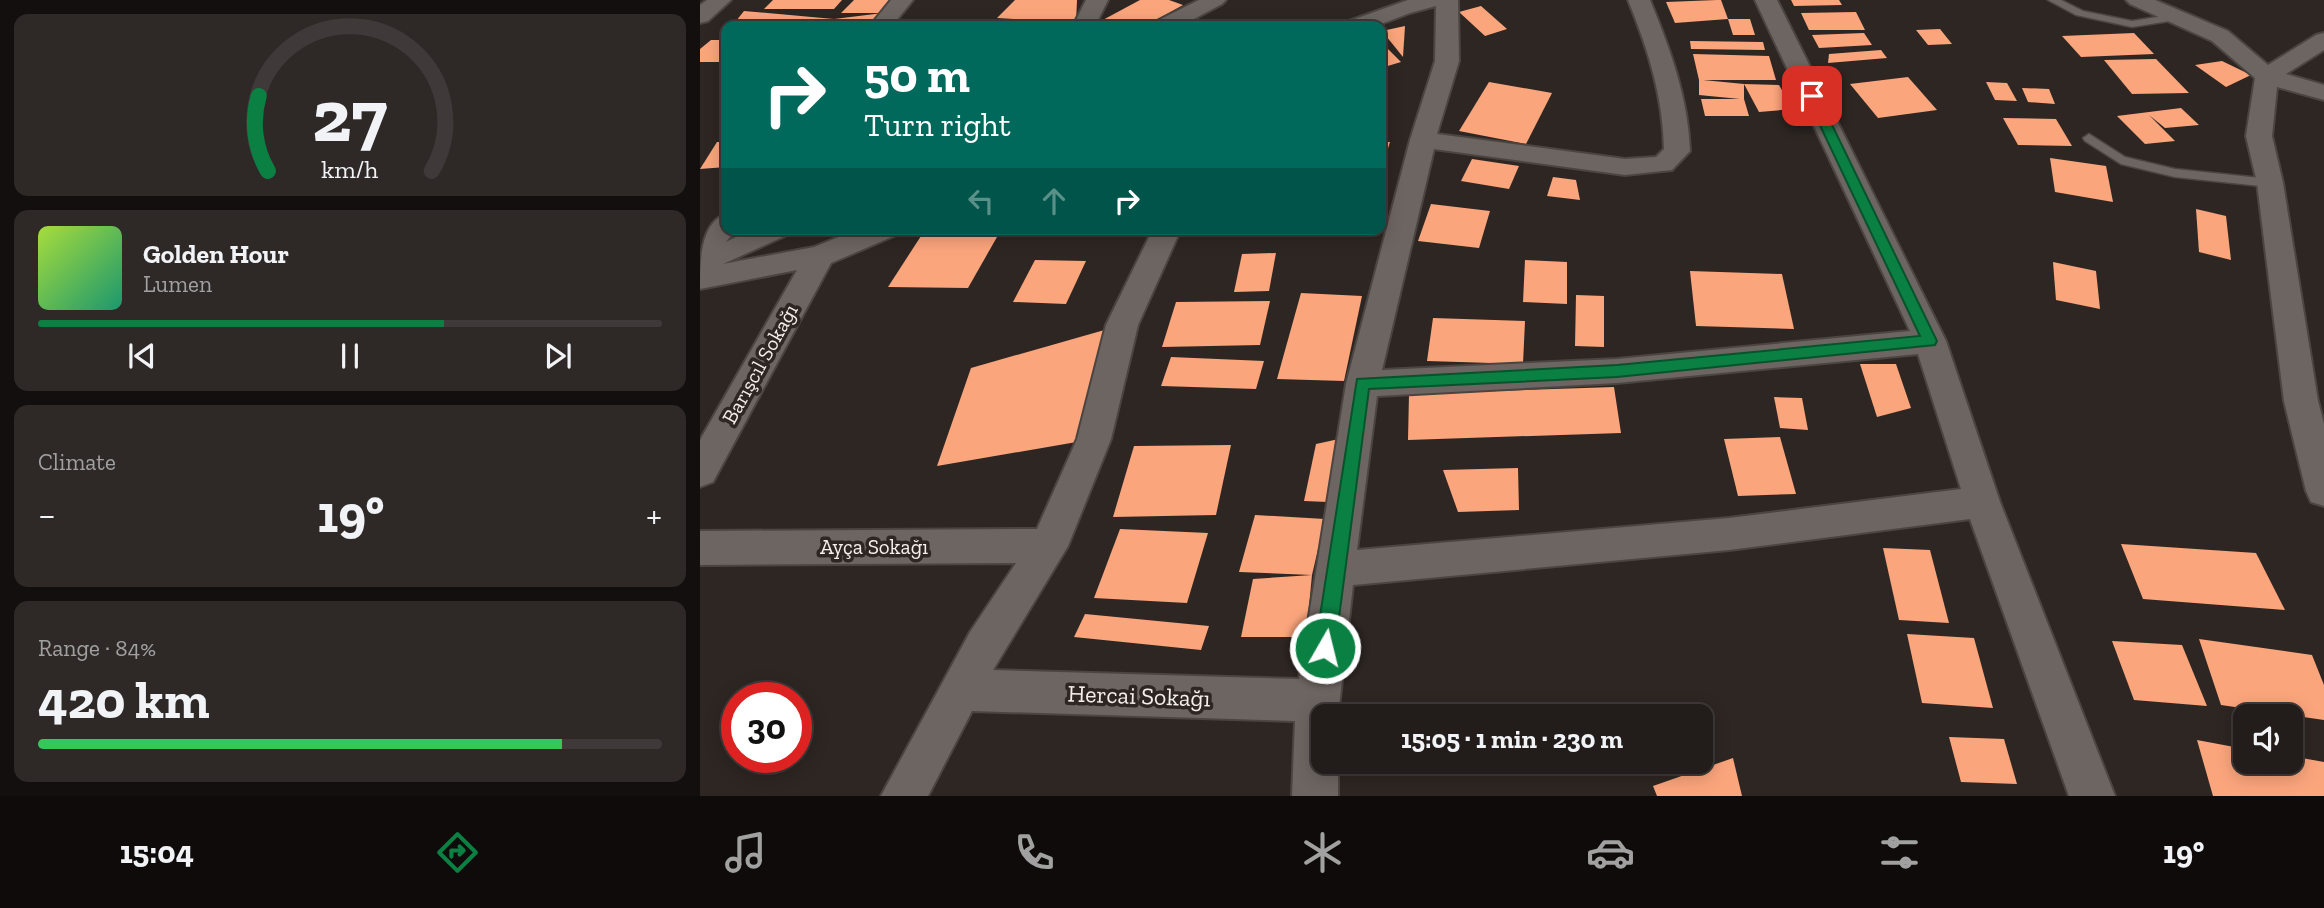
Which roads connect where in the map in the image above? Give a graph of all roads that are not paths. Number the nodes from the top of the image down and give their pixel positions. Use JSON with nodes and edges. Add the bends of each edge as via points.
{"nodes":[{"id":1,"x":720,"y":0,"type":"edge"},
{"id":2,"x":902,"y":0,"type":"edge"},
{"id":3,"x":1097,"y":0,"type":"edge"},
{"id":4,"x":1215,"y":0,"type":"edge"},
{"id":5,"x":1434,"y":0,"type":"edge"},
{"id":6,"x":1447,"y":0,"type":"edge"},
{"id":7,"x":1639,"y":0,"type":"edge"},
{"id":8,"x":1766,"y":0,"type":"edge"},
{"id":9,"x":2053,"y":0,"type":"edge"},
{"id":10,"x":2137,"y":0,"type":"edge"},
{"id":11,"x":700,"y":16,"type":"edge"},
{"id":12,"x":2176,"y":17,"type":"junction"},
{"id":13,"x":885,"y":21,"type":"edge"},
{"id":14,"x":1086,"y":21,"type":"edge"},
{"id":15,"x":1175,"y":21,"type":"edge"},
{"id":16,"x":1370,"y":21,"type":"edge"},
{"id":17,"x":2324,"y":40,"type":"edge"},
{"id":18,"x":2267,"y":76,"type":"junction"},
{"id":19,"x":2324,"y":93,"type":"edge"},
{"id":20,"x":2089,"y":138,"type":"dead end"},
{"id":21,"x":1423,"y":141,"type":"junction"},
{"id":22,"x":2270,"y":183,"type":"junction"},
{"id":23,"x":721,"y":229,"type":"edge"},
{"id":24,"x":763,"y":235,"type":"edge"},
{"id":25,"x":870,"y":235,"type":"edge"},
{"id":26,"x":1164,"y":235,"type":"edge"},
{"id":27,"x":700,"y":256,"type":"edge"},
{"id":28,"x":820,"y":256,"type":"junction"},
{"id":29,"x":700,"y":262,"type":"edge"},
{"id":30,"x":700,"y":279,"type":"edge"},
{"id":31,"x":1930,"y":341,"type":"junction"},
{"id":32,"x":1362,"y":384,"type":"junction"},
{"id":33,"x":2312,"y":405,"type":"edge"},
{"id":34,"x":700,"y":472,"type":"edge"},
{"id":35,"x":2324,"y":491,"type":"edge"},
{"id":36,"x":1982,"y":502,"type":"junction"},
{"id":37,"x":1049,"y":546,"type":"junction"},
{"id":38,"x":700,"y":548,"type":"edge"},
{"id":39,"x":1336,"y":569,"type":"junction"},
{"id":40,"x":961,"y":690,"type":"junction"},
{"id":41,"x":1317,"y":701,"type":"junction"},
{"id":42,"x":904,"y":796,"type":"edge"},
{"id":43,"x":1315,"y":796,"type":"edge"},
{"id":44,"x":2092,"y":796,"type":"edge"}],
"edges":[{"from":1,"to":11,"type":"street"},
{"from":2,"to":13,"type":"street"},
{"from":3,"to":14,"type":"street"},
{"from":4,"to":15,"type":"street"},
{"from":5,"to":16,"type":"street"},
{"from":6,"to":21,"type":"street","via":[[1447,61]]},
{"from":7,"to":21,"type":"street","via":[[1664,62],[1677,134],[1676,151],[1663,164],[1625,167]]},
{"from":8,"to":31,"type":"street"},
{"from":9,"to":12,"type":"lane","via":[[2080,13],[2132,24]]},
{"from":10,"to":12,"type":"street"},
{"from":12,"to":18,"type":"street","via":[[2220,36]]},
{"from":17,"to":18,"type":"street"},
{"from":18,"to":19,"type":"street"},
{"from":18,"to":22,"type":"street","via":[[2259,136]]},
{"from":20,"to":22,"type":"lane","via":[[2121,160],[2175,173]]},
{"from":21,"to":32,"type":"street"},
{"from":22,"to":33,"type":"street"},
{"from":23,"to":27,"type":"street"},
{"from":24,"to":29,"type":"street"},
{"from":25,"to":28,"type":"street"},
{"from":26,"to":37,"type":"street","via":[[1122,325],[1094,439]]},
{"from":28,"to":30,"type":"street"},
{"from":28,"to":34,"type":"street","name":"Barışcıl Sokağı"},
{"from":31,"to":32,"type":"street","via":[[1617,371]]},
{"from":31,"to":36,"type":"street"},
{"from":32,"to":39,"type":"street"},
{"from":33,"to":35,"type":"street"},
{"from":36,"to":39,"type":"street","via":[[1729,534]]},
{"from":36,"to":44,"type":"street"},
{"from":37,"to":38,"type":"street","name":"Ayça Sokağı"},
{"from":37,"to":40,"type":"street"},
{"from":39,"to":41,"type":"street"},
{"from":40,"to":41,"type":"street","name":"Hercai Sokağı"},
{"from":40,"to":42,"type":"street"},
{"from":41,"to":43,"type":"street"}]}
